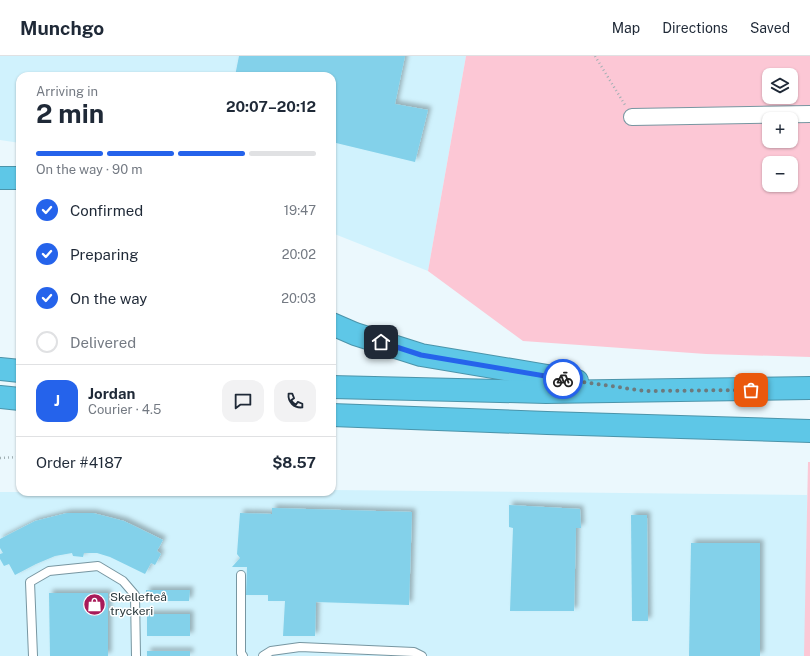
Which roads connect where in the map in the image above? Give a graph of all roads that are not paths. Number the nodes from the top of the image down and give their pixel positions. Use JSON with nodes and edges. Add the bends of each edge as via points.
{"nodes":[{"id":1,"x":810,"y":114,"type":"edge"},
{"id":2,"x":632,"y":117,"type":"road end"},
{"id":3,"x":0,"y":178,"type":"edge"},
{"id":4,"x":16,"y":178,"type":"edge"},
{"id":5,"x":336,"y":326,"type":"edge"},
{"id":6,"x":0,"y":369,"type":"edge"},
{"id":7,"x":16,"y":371,"type":"edge"},
{"id":8,"x":336,"y":387,"type":"edge"},
{"id":9,"x":810,"y":388,"type":"edge"},
{"id":10,"x":645,"y":391,"type":"junction"},
{"id":11,"x":336,"y":415,"type":"edge"},
{"id":12,"x":810,"y":431,"type":"edge"},
{"id":13,"x":240,"y":575,"type":"dead end"},
{"id":14,"x":33,"y":656,"type":"edge"},
{"id":15,"x":136,"y":656,"type":"edge"},
{"id":16,"x":242,"y":656,"type":"edge"},
{"id":17,"x":263,"y":656,"type":"edge"},
{"id":18,"x":422,"y":656,"type":"edge"}],
"edges":[{"from":1,"to":2,"type":"street"},
{"from":3,"to":4,"type":"highway"},
{"from":5,"to":10,"type":"highway","via":[[421,355]]},
{"from":6,"to":7,"type":"highway"},
{"from":8,"to":10,"type":"highway","via":[[546,392]]},
{"from":9,"to":10,"type":"highway"},
{"from":11,"to":12,"type":"highway"},
{"from":13,"to":16,"type":"lane"},
{"from":14,"to":15,"type":"lane","via":[[30,582],[49,571],[98,566],[123,581],[135,595]]},
{"from":17,"to":18,"type":"lane","via":[[271,651],[300,647],[414,652]]}]}
